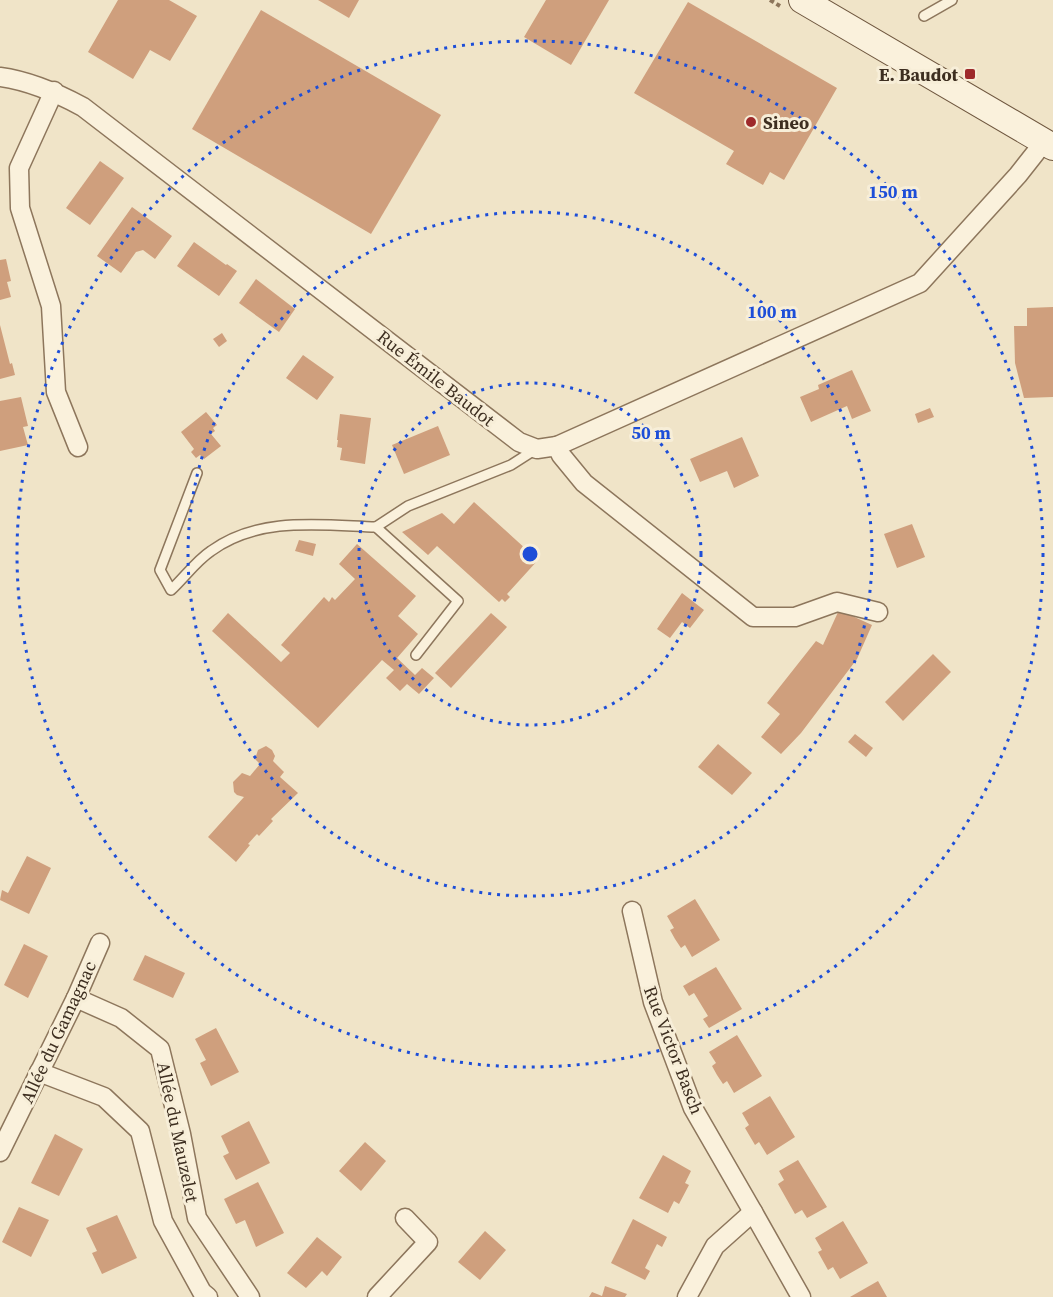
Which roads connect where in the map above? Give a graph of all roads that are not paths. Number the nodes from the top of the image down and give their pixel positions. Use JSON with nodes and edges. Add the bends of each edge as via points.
{"nodes":[{"id":1,"x":802,"y":0,"type":"edge"},
{"id":2,"x":952,"y":0,"type":"edge"},
{"id":3,"x":924,"y":16,"type":"dead end"},
{"id":4,"x":0,"y":77,"type":"edge"},
{"id":5,"x":54,"y":91,"type":"junction"},
{"id":6,"x":1048,"y":145,"type":"edge"},
{"id":7,"x":557,"y":446,"type":"junction"},
{"id":8,"x":78,"y":447,"type":"dead end"},
{"id":9,"x":537,"y":449,"type":"junction"},
{"id":10,"x":197,"y":473,"type":"dead end"},
{"id":11,"x":376,"y":527,"type":"junction"},
{"id":12,"x":878,"y":612,"type":"dead end"},
{"id":13,"x":416,"y":655,"type":"dead end"},
{"id":14,"x":632,"y":911,"type":"dead end"},
{"id":15,"x":100,"y":943,"type":"dead end"},
{"id":16,"x":76,"y":998,"type":"junction"},
{"id":17,"x":39,"y":1072,"type":"junction"},
{"id":18,"x":0,"y":1152,"type":"edge"},
{"id":19,"x":753,"y":1212,"type":"junction"},
{"id":20,"x":405,"y":1218,"type":"dead end"},
{"id":21,"x":208,"y":1297,"type":"edge"},
{"id":22,"x":250,"y":1297,"type":"edge"},
{"id":23,"x":377,"y":1297,"type":"edge"},
{"id":24,"x":687,"y":1297,"type":"edge"},
{"id":25,"x":801,"y":1297,"type":"edge"}],
"edges":[{"from":1,"to":6,"type":"street"},
{"from":2,"to":3,"type":"lane"},
{"from":4,"to":5,"type":"street","name":"Rue Émile Baudot"},
{"from":5,"to":8,"type":"street","via":[[19,168],[20,208],[51,306],[56,392]]},
{"from":5,"to":9,"type":"street","name":"Rue Émile Baudot","via":[[83,107],[509,435]]},
{"from":6,"to":7,"type":"street","via":[[920,283]]},
{"from":7,"to":9,"type":"street"},
{"from":7,"to":12,"type":"street","via":[[584,483],[753,617],[795,617],[837,602]]},
{"from":9,"to":11,"type":"lane","via":[[511,465],[408,506]]},
{"from":10,"to":11,"type":"lane","via":[[160,570],[171,590],[210,551],[245,532],[293,524]]},
{"from":11,"to":13,"type":"lane","via":[[459,601]]},
{"from":14,"to":19,"type":"street","name":"Rue Victor Basch","via":[[653,1002],[693,1108]]},
{"from":15,"to":16,"type":"street","name":"Allée du Gamagnac"},
{"from":16,"to":17,"type":"street","name":"Allée du Gamagnac"},
{"from":16,"to":22,"type":"street","name":"Allée du Mauzelet","via":[[121,1018],[160,1049],[197,1218]]},
{"from":17,"to":18,"type":"street","name":"Allée du Gamagnac"},
{"from":17,"to":21,"type":"street","name":"Allée du Mauzelet","via":[[104,1097],[140,1131],[163,1221]]},
{"from":19,"to":24,"type":"street","via":[[715,1246]]},
{"from":19,"to":25,"type":"street","name":"Rue Victor Basch"},
{"from":20,"to":23,"type":"street","via":[[428,1242]]}]}
